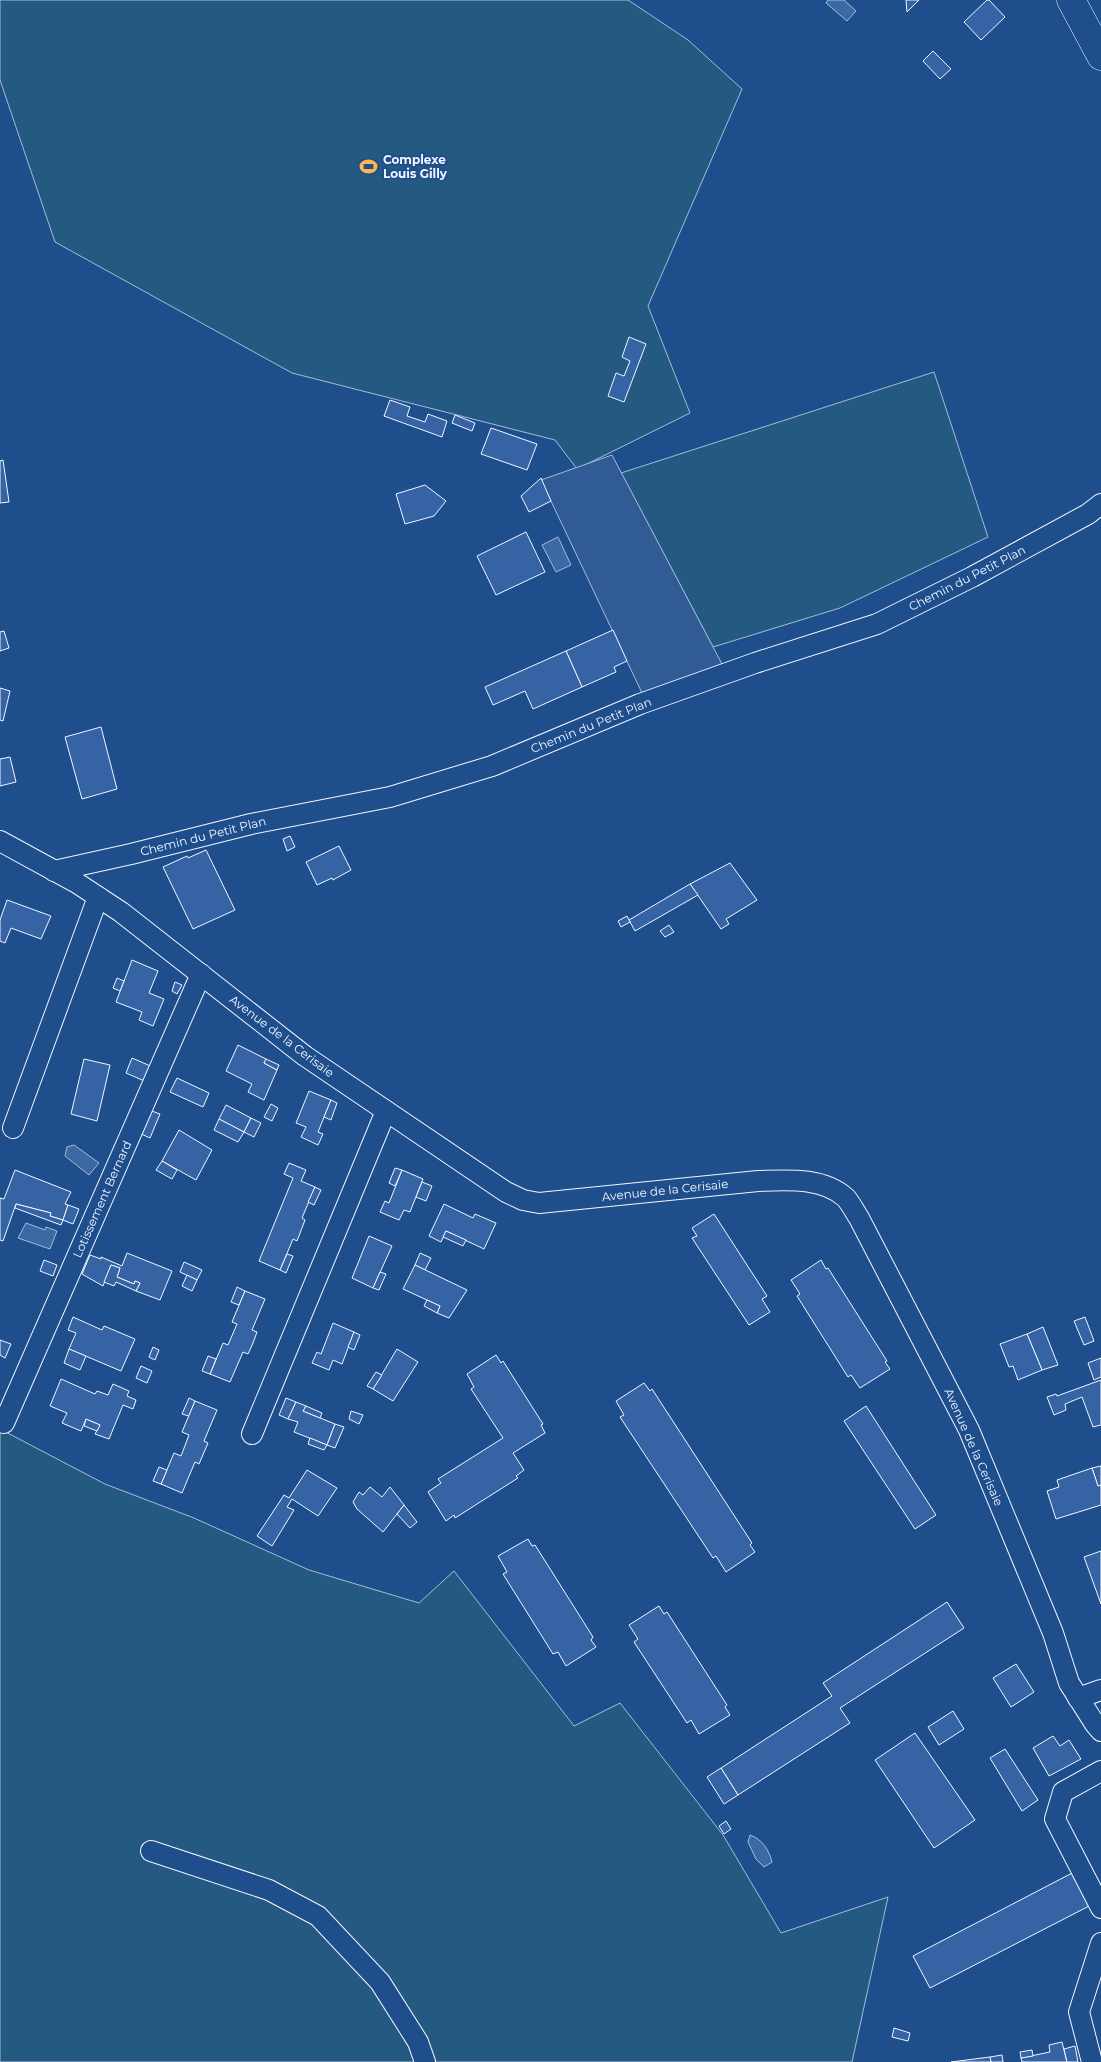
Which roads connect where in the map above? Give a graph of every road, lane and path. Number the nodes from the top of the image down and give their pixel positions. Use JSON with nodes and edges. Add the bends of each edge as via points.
{"nodes":[{"id":1,"x":1071,"y":0,"type":"edge"},
{"id":2,"x":1101,"y":56,"type":"edge"},
{"id":3,"x":1101,"y":504,"type":"edge"},
{"id":4,"x":1,"y":844,"type":"edge"},
{"id":5,"x":54,"y":871,"type":"junction"},
{"id":6,"x":98,"y":897,"type":"junction"},
{"id":7,"x":201,"y":974,"type":"junction"},
{"id":8,"x":386,"y":1111,"type":"junction"},
{"id":9,"x":13,"y":1128,"type":"dead end"},
{"id":10,"x":4,"y":1423,"type":"dead end"},
{"id":11,"x":252,"y":1434,"type":"dead end"},
{"id":12,"x":1101,"y":1690,"type":"edge"},
{"id":13,"x":1078,"y":1698,"type":"junction"},
{"id":14,"x":1101,"y":1731,"type":"edge"},
{"id":15,"x":1101,"y":1771,"type":"edge"},
{"id":16,"x":151,"y":1851,"type":"dead end"},
{"id":17,"x":1101,"y":1908,"type":"edge"},
{"id":18,"x":1101,"y":1943,"type":"edge"},
{"id":19,"x":425,"y":2062,"type":"edge"},
{"id":20,"x":1092,"y":2062,"type":"edge"}],
"edges":[{"from":1,"to":2,"type":"main road"},
{"from":3,"to":5,"type":"street","name":"Chemin du Petit Plan","via":[[972,577],[877,624],[640,704],[492,766],[390,797],[251,824]]},
{"from":4,"to":5,"type":"street","name":"Avenue de la Cerisaie"},
{"from":5,"to":6,"type":"street","name":"Avenue de la Cerisaie"},
{"from":6,"to":7,"type":"street","name":"Avenue de la Cerisaie"},
{"from":6,"to":9,"type":"street"},
{"from":7,"to":8,"type":"street","name":"Avenue de la Cerisaie","via":[[305,1056]]},
{"from":7,"to":10,"type":"street","name":"Lotissement Bernard"},
{"from":8,"to":11,"type":"street"},
{"from":8,"to":13,"type":"street","name":"Avenue de la Cerisaie","via":[[506,1192],[523,1200],[539,1203],[794,1180],[833,1189],[847,1199],[969,1430]]},
{"from":12,"to":13,"type":"street"},
{"from":13,"to":14,"type":"street","name":"Avenue de la Cerisaie"},
{"from":15,"to":17,"type":"street","via":[[1063,1792],[1054,1820]]},
{"from":16,"to":19,"type":"street","via":[[269,1890],[318,1916],[380,1982],[418,2042]]},
{"from":18,"to":20,"type":"street","via":[[1079,2012]]}]}
